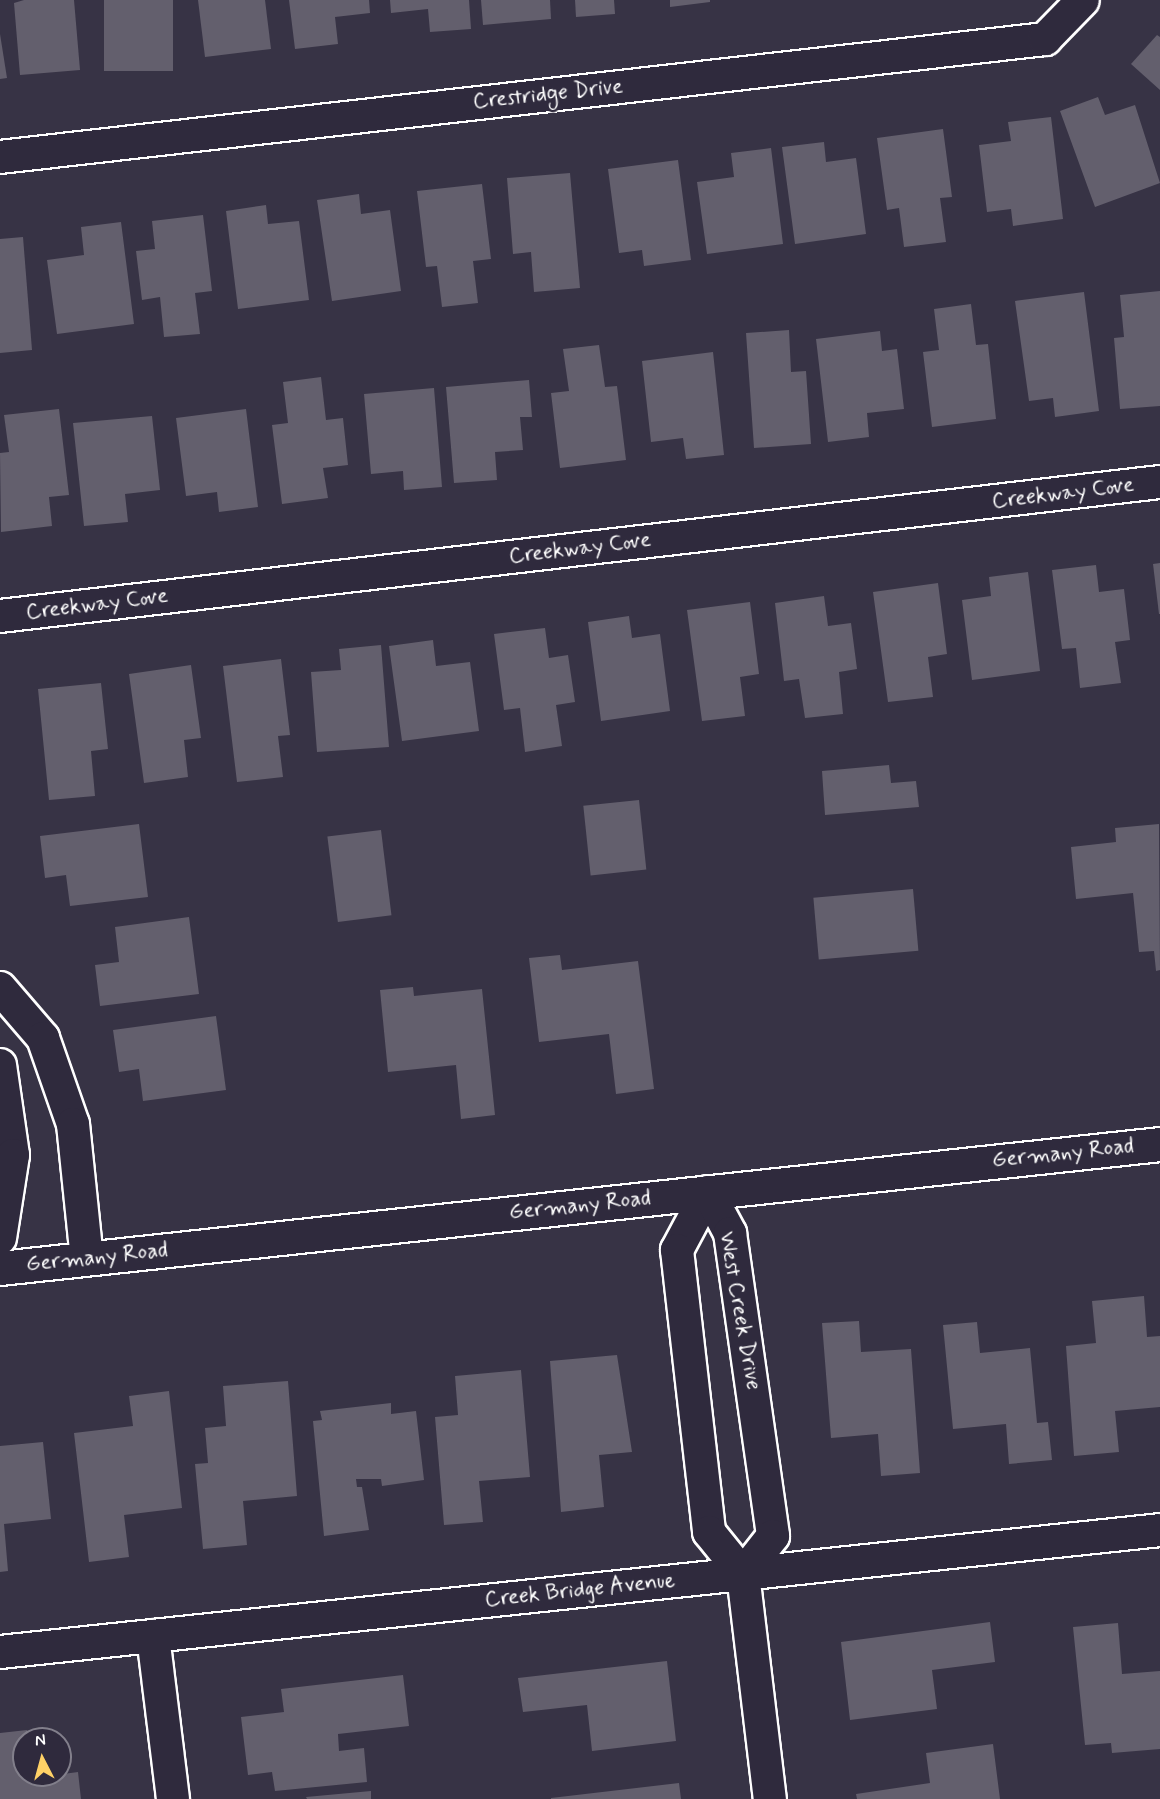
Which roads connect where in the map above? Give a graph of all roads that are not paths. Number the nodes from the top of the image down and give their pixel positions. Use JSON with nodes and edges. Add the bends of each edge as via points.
{"nodes":[{"id":1,"x":1083,"y":2,"type":"edge"},
{"id":2,"x":0,"y":157,"type":"edge"},
{"id":3,"x":1160,"y":483,"type":"edge"},
{"id":4,"x":0,"y":616,"type":"edge"},
{"id":5,"x":0,"y":988,"type":"edge"},
{"id":6,"x":0,"y":1065,"type":"edge"},
{"id":7,"x":1160,"y":1144,"type":"edge"},
{"id":8,"x":708,"y":1192,"type":"junction"},
{"id":9,"x":0,"y":1238,"type":"edge"},
{"id":10,"x":87,"y":1259,"type":"junction"},
{"id":11,"x":0,"y":1268,"type":"edge"},
{"id":12,"x":1160,"y":1530,"type":"edge"},
{"id":13,"x":743,"y":1574,"type":"junction"},
{"id":14,"x":153,"y":1636,"type":"junction"},
{"id":15,"x":0,"y":1652,"type":"edge"},
{"id":16,"x":173,"y":1799,"type":"edge"},
{"id":17,"x":770,"y":1799,"type":"edge"}],
"edges":[{"from":1,"to":2,"type":"street","name":"Crestridge Drive","via":[[1044,39]]},
{"from":3,"to":4,"type":"street","name":"Creekway Cove"},
{"from":5,"to":10,"type":"street","via":[[43,1038],[73,1124]]},
{"from":6,"to":9,"type":"street","via":[[13,1155]]},
{"from":7,"to":8,"type":"main road","name":"Germany Road"},
{"from":8,"to":10,"type":"main road","name":"Germany Road"},
{"from":8,"to":13,"type":"street","name":"West Creek Drive","via":[[730,1233],[773,1536]]},
{"from":8,"to":13,"type":"street","name":"West Creek Drive","via":[[677,1250],[709,1532]]},
{"from":10,"to":11,"type":"main road","name":"Germany Road"},
{"from":12,"to":13,"type":"street","name":"Creek Bridge Avenue"},
{"from":13,"to":14,"type":"street","name":"Creek Bridge Avenue"},
{"from":13,"to":17,"type":"street"},
{"from":14,"to":15,"type":"street","name":"Creek Bridge Avenue"},
{"from":14,"to":16,"type":"street"}]}
